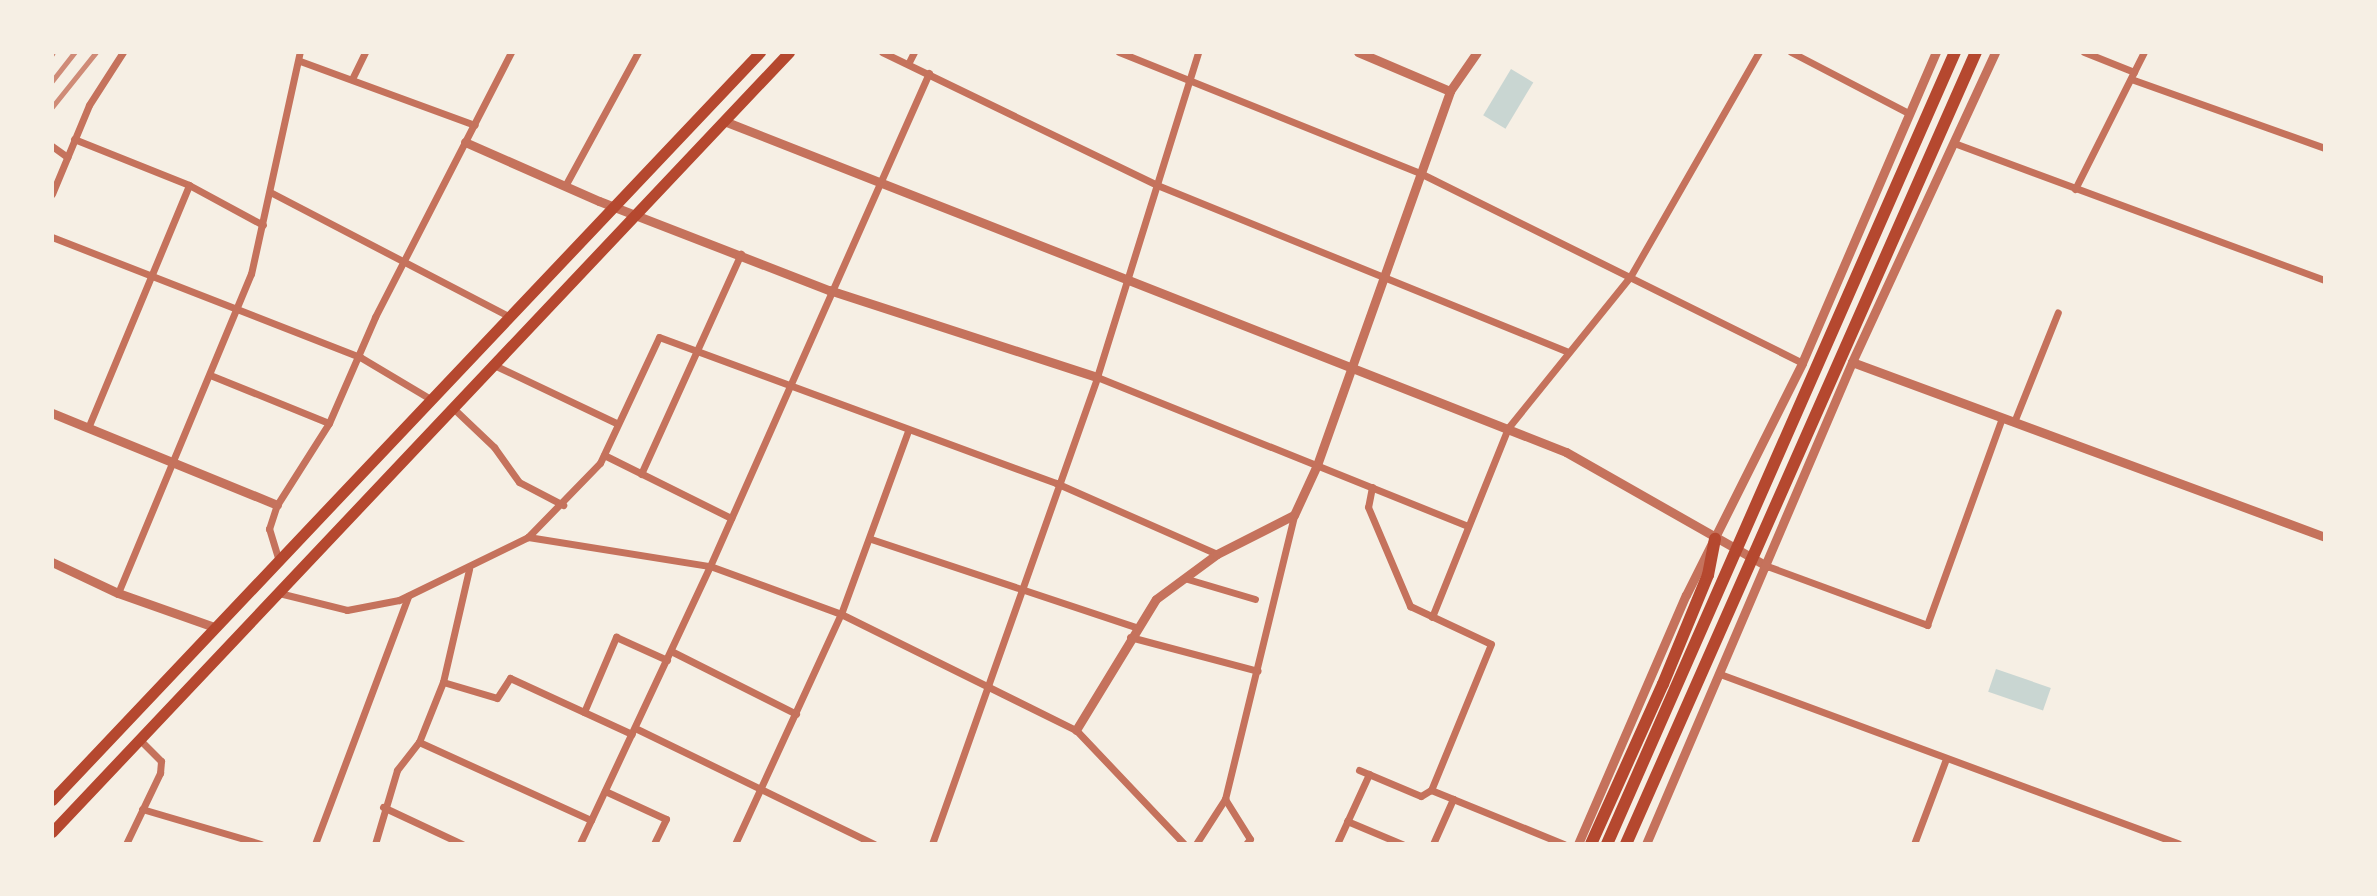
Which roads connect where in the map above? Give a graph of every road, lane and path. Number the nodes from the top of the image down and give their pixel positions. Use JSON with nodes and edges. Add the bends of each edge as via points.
{"nodes":[{"id":1,"x":123,"y":52,"type":"edge"},
{"id":2,"x":365,"y":52,"type":"edge"},
{"id":3,"x":511,"y":52,"type":"edge"},
{"id":4,"x":638,"y":52,"type":"edge"},
{"id":5,"x":760,"y":52,"type":"edge"},
{"id":6,"x":789,"y":52,"type":"edge"},
{"id":7,"x":882,"y":52,"type":"edge"},
{"id":8,"x":914,"y":52,"type":"edge"},
{"id":9,"x":1119,"y":52,"type":"edge"},
{"id":10,"x":1198,"y":52,"type":"edge"},
{"id":11,"x":1358,"y":52,"type":"edge"},
{"id":12,"x":1477,"y":52,"type":"edge"},
{"id":13,"x":1759,"y":52,"type":"edge"},
{"id":14,"x":1791,"y":52,"type":"edge"},
{"id":15,"x":1936,"y":52,"type":"edge"},
{"id":16,"x":1955,"y":52,"type":"edge"},
{"id":17,"x":1976,"y":52,"type":"edge"},
{"id":18,"x":2084,"y":52,"type":"edge"},
{"id":19,"x":2144,"y":52,"type":"edge"},
{"id":20,"x":1992,"y":53,"type":"edge"},
{"id":21,"x":300,"y":54,"type":"edge"},
{"id":22,"x":908,"y":64,"type":"junction"},
{"id":23,"x":929,"y":73,"type":"junction"},
{"id":24,"x":2132,"y":75,"type":"junction"},
{"id":25,"x":352,"y":79,"type":"junction"},
{"id":26,"x":1190,"y":81,"type":"junction"},
{"id":27,"x":1450,"y":91,"type":"junction"},
{"id":28,"x":1908,"y":113,"type":"junction"},
{"id":29,"x":724,"y":121,"type":"junction"},
{"id":30,"x":475,"y":125,"type":"junction"},
{"id":31,"x":74,"y":139,"type":"junction"},
{"id":32,"x":465,"y":142,"type":"junction"},
{"id":33,"x":1954,"y":143,"type":"junction"},
{"id":34,"x":52,"y":146,"type":"edge"},
{"id":35,"x":2325,"y":148,"type":"edge"},
{"id":36,"x":67,"y":157,"type":"junction"},
{"id":37,"x":1422,"y":174,"type":"junction"},
{"id":38,"x":880,"y":184,"type":"junction"},
{"id":39,"x":189,"y":185,"type":"junction"},
{"id":40,"x":1157,"y":185,"type":"junction"},
{"id":41,"x":565,"y":186,"type":"junction"},
{"id":42,"x":2075,"y":189,"type":"junction"},
{"id":43,"x":272,"y":193,"type":"junction"},
{"id":44,"x":52,"y":194,"type":"edge"},
{"id":45,"x":615,"y":207,"type":"junction"},
{"id":46,"x":637,"y":217,"type":"junction"},
{"id":47,"x":263,"y":225,"type":"junction"},
{"id":48,"x":52,"y":237,"type":"edge"},
{"id":49,"x":741,"y":253,"type":"junction"},
{"id":50,"x":404,"y":262,"type":"junction"},
{"id":51,"x":155,"y":275,"type":"junction"},
{"id":52,"x":1385,"y":277,"type":"junction"},
{"id":53,"x":1630,"y":277,"type":"junction"},
{"id":54,"x":2325,"y":280,"type":"edge"},
{"id":55,"x":1129,"y":281,"type":"junction"},
{"id":56,"x":829,"y":290,"type":"junction"},
{"id":57,"x":238,"y":308,"type":"junction"},
{"id":58,"x":2058,"y":312,"type":"dead end"},
{"id":59,"x":510,"y":317,"type":"junction"},
{"id":60,"x":1568,"y":352,"type":"junction"},
{"id":61,"x":696,"y":354,"type":"junction"},
{"id":62,"x":360,"y":357,"type":"junction"},
{"id":63,"x":1852,"y":362,"type":"junction"},
{"id":64,"x":1802,"y":363,"type":"junction"},
{"id":65,"x":494,"y":365,"type":"junction"},
{"id":66,"x":1352,"y":369,"type":"junction"},
{"id":67,"x":210,"y":375,"type":"junction"},
{"id":68,"x":1097,"y":377,"type":"junction"},
{"id":69,"x":786,"y":387,"type":"junction"},
{"id":70,"x":432,"y":400,"type":"junction"},
{"id":71,"x":453,"y":408,"type":"junction"},
{"id":72,"x":52,"y":413,"type":"edge"},
{"id":73,"x":2002,"y":418,"type":"junction"},
{"id":74,"x":2014,"y":422,"type":"junction"},
{"id":75,"x":329,"y":423,"type":"junction"},
{"id":76,"x":618,"y":424,"type":"junction"},
{"id":77,"x":88,"y":428,"type":"junction"},
{"id":78,"x":1508,"y":428,"type":"junction"},
{"id":79,"x":908,"y":431,"type":"junction"},
{"id":80,"x":604,"y":455,"type":"junction"},
{"id":81,"x":173,"y":462,"type":"junction"},
{"id":82,"x":1317,"y":465,"type":"junction"},
{"id":83,"x":641,"y":474,"type":"junction"},
{"id":84,"x":1056,"y":483,"type":"junction"},
{"id":85,"x":1372,"y":487,"type":"junction"},
{"id":86,"x":277,"y":505,"type":"junction"},
{"id":87,"x":563,"y":505,"type":"junction"},
{"id":88,"x":1294,"y":515,"type":"junction"},
{"id":89,"x":731,"y":518,"type":"junction"},
{"id":90,"x":1467,"y":526,"type":"junction"},
{"id":91,"x":528,"y":537,"type":"junction"},
{"id":92,"x":2325,"y":537,"type":"edge"},
{"id":93,"x":871,"y":539,"type":"junction"},
{"id":94,"x":1715,"y":539,"type":"junction"},
{"id":95,"x":1217,"y":554,"type":"junction"},
{"id":96,"x":279,"y":561,"type":"junction"},
{"id":97,"x":52,"y":562,"type":"edge"},
{"id":98,"x":710,"y":566,"type":"junction"},
{"id":99,"x":1767,"y":566,"type":"junction"},
{"id":100,"x":469,"y":569,"type":"junction"},
{"id":101,"x":1184,"y":578,"type":"junction"},
{"id":102,"x":1020,"y":590,"type":"junction"},
{"id":103,"x":118,"y":593,"type":"junction"},
{"id":104,"x":279,"y":593,"type":"junction"},
{"id":105,"x":408,"y":596,"type":"junction"},
{"id":106,"x":1255,"y":599,"type":"dead end"},
{"id":107,"x":841,"y":614,"type":"junction"},
{"id":108,"x":1432,"y":617,"type":"junction"},
{"id":109,"x":214,"y":627,"type":"junction"},
{"id":110,"x":1136,"y":627,"type":"junction"},
{"id":111,"x":1130,"y":637,"type":"junction"},
{"id":112,"x":671,"y":651,"type":"junction"},
{"id":113,"x":667,"y":660,"type":"junction"},
{"id":114,"x":1258,"y":671,"type":"junction"},
{"id":115,"x":1720,"y":674,"type":"junction"},
{"id":116,"x":443,"y":682,"type":"junction"},
{"id":117,"x":989,"y":684,"type":"junction"},
{"id":118,"x":584,"y":712,"type":"junction"},
{"id":119,"x":796,"y":714,"type":"junction"},
{"id":120,"x":1076,"y":730,"type":"junction"},
{"id":121,"x":633,"y":731,"type":"junction"},
{"id":122,"x":140,"y":740,"type":"junction"},
{"id":123,"x":419,"y":742,"type":"junction"},
{"id":124,"x":1946,"y":759,"type":"junction"},
{"id":125,"x":1359,"y":770,"type":"dead end"},
{"id":126,"x":1369,"y":774,"type":"junction"},
{"id":127,"x":763,"y":787,"type":"junction"},
{"id":128,"x":1431,"y":790,"type":"junction"},
{"id":129,"x":605,"y":791,"type":"junction"},
{"id":130,"x":1225,"y":799,"type":"junction"},
{"id":131,"x":1453,"y":799,"type":"junction"},
{"id":132,"x":52,"y":800,"type":"edge"},
{"id":133,"x":383,"y":807,"type":"junction"},
{"id":134,"x":142,"y":809,"type":"junction"},
{"id":135,"x":591,"y":820,"type":"junction"},
{"id":136,"x":1347,"y":821,"type":"junction"},
{"id":137,"x":52,"y":832,"type":"edge"},
{"id":138,"x":1251,"y":842,"type":"edge"},
{"id":139,"x":126,"y":844,"type":"edge"},
{"id":140,"x":261,"y":844,"type":"edge"},
{"id":141,"x":315,"y":844,"type":"edge"},
{"id":142,"x":375,"y":844,"type":"edge"},
{"id":143,"x":462,"y":844,"type":"edge"},
{"id":144,"x":580,"y":844,"type":"edge"},
{"id":145,"x":654,"y":844,"type":"edge"},
{"id":146,"x":735,"y":844,"type":"edge"},
{"id":147,"x":874,"y":844,"type":"edge"},
{"id":148,"x":932,"y":844,"type":"edge"},
{"id":149,"x":1184,"y":844,"type":"edge"},
{"id":150,"x":1196,"y":844,"type":"edge"},
{"id":151,"x":1337,"y":844,"type":"edge"},
{"id":152,"x":1402,"y":844,"type":"edge"},
{"id":153,"x":1433,"y":844,"type":"edge"},
{"id":154,"x":1564,"y":844,"type":"edge"},
{"id":155,"x":1578,"y":844,"type":"edge"},
{"id":156,"x":1591,"y":844,"type":"edge"},
{"id":157,"x":1607,"y":844,"type":"edge"},
{"id":158,"x":1626,"y":844,"type":"edge"},
{"id":159,"x":1646,"y":844,"type":"edge"},
{"id":160,"x":1914,"y":844,"type":"edge"},
{"id":161,"x":2179,"y":844,"type":"edge"}],
"edges":[{"from":1,"to":31,"type":"street"},
{"from":2,"to":25,"type":"street"},
{"from":3,"to":30,"type":"street"},
{"from":4,"to":41,"type":"street"},
{"from":5,"to":45,"type":"highway"},
{"from":6,"to":29,"type":"highway"},
{"from":7,"to":22,"type":"street"},
{"from":8,"to":22,"type":"street"},
{"from":9,"to":26,"type":"street"},
{"from":10,"to":26,"type":"street"},
{"from":11,"to":27,"type":"street"},
{"from":12,"to":27,"type":"street"},
{"from":13,"to":53,"type":"street"},
{"from":14,"to":28,"type":"street"},
{"from":15,"to":28,"type":"street"},
{"from":16,"to":157,"type":"highway"},
{"from":17,"to":158,"type":"highway"},
{"from":18,"to":24,"type":"street"},
{"from":19,"to":24,"type":"street"},
{"from":20,"to":33,"type":"street"},
{"from":21,"to":25,"type":"street"},
{"from":21,"to":43,"type":"street"},
{"from":22,"to":23,"type":"street"},
{"from":23,"to":38,"type":"street"},
{"from":23,"to":40,"type":"street"},
{"from":24,"to":35,"type":"street"},
{"from":24,"to":42,"type":"street"},
{"from":25,"to":30,"type":"street"},
{"from":26,"to":37,"type":"street"},
{"from":26,"to":40,"type":"street"},
{"from":27,"to":37,"type":"street"},
{"from":28,"to":64,"type":"street"},
{"from":29,"to":38,"type":"street"},
{"from":29,"to":46,"type":"highway"},
{"from":30,"to":32,"type":"street"},
{"from":31,"to":36,"type":"street"},
{"from":31,"to":39,"type":"street"},
{"from":32,"to":41,"type":"street"},
{"from":32,"to":50,"type":"street"},
{"from":33,"to":42,"type":"street"},
{"from":33,"to":63,"type":"street"},
{"from":34,"to":36,"type":"street"},
{"from":36,"to":44,"type":"street"},
{"from":37,"to":52,"type":"street"},
{"from":37,"to":53,"type":"street"},
{"from":38,"to":55,"type":"street"},
{"from":38,"to":56,"type":"street"},
{"from":39,"to":47,"type":"street"},
{"from":39,"to":51,"type":"street"},
{"from":40,"to":52,"type":"street"},
{"from":40,"to":55,"type":"street"},
{"from":41,"to":45,"type":"street"},
{"from":42,"to":54,"type":"street"},
{"from":43,"to":47,"type":"street"},
{"from":43,"to":50,"type":"street"},
{"from":45,"to":46,"type":"street"},
{"from":45,"to":59,"type":"highway"},
{"from":46,"to":49,"type":"street"},
{"from":46,"to":65,"type":"highway"},
{"from":47,"to":57,"type":"street"},
{"from":48,"to":51,"type":"street"},
{"from":49,"to":56,"type":"street"},
{"from":49,"to":61,"type":"street"},
{"from":50,"to":59,"type":"street"},
{"from":50,"to":62,"type":"street"},
{"from":51,"to":57,"type":"street"},
{"from":51,"to":77,"type":"street"},
{"from":52,"to":60,"type":"street"},
{"from":52,"to":66,"type":"street"},
{"from":53,"to":60,"type":"street"},
{"from":53,"to":64,"type":"street"},
{"from":55,"to":66,"type":"street"},
{"from":55,"to":68,"type":"street"},
{"from":56,"to":68,"type":"street"},
{"from":56,"to":69,"type":"street"},
{"from":57,"to":62,"type":"street"},
{"from":57,"to":67,"type":"street"},
{"from":58,"to":74,"type":"street"},
{"from":59,"to":70,"type":"highway"},
{"from":60,"to":78,"type":"street"},
{"from":61,"to":69,"type":"street"},
{"from":61,"to":76,"type":"street","via":[[659,337]]},
{"from":61,"to":83,"type":"street"},
{"from":62,"to":70,"type":"street"},
{"from":62,"to":75,"type":"street"},
{"from":63,"to":73,"type":"street"},
{"from":63,"to":99,"type":"street"},
{"from":64,"to":94,"type":"street"},
{"from":65,"to":71,"type":"highway"},
{"from":65,"to":76,"type":"street"},
{"from":66,"to":78,"type":"street"},
{"from":66,"to":82,"type":"street"},
{"from":67,"to":75,"type":"street"},
{"from":67,"to":81,"type":"street"},
{"from":68,"to":82,"type":"street"},
{"from":68,"to":84,"type":"street"},
{"from":69,"to":79,"type":"street"},
{"from":69,"to":89,"type":"street"},
{"from":70,"to":96,"type":"highway"},
{"from":71,"to":87,"type":"street","via":[[494,447],[519,482]]},
{"from":71,"to":104,"type":"highway"},
{"from":72,"to":77,"type":"street"},
{"from":73,"to":74,"type":"street"},
{"from":73,"to":99,"type":"street","via":[[1927,625]]},
{"from":74,"to":92,"type":"street"},
{"from":75,"to":86,"type":"street"},
{"from":76,"to":80,"type":"street"},
{"from":77,"to":81,"type":"street"},
{"from":78,"to":90,"type":"street"},
{"from":78,"to":94,"type":"street","via":[[1598,467]]},
{"from":79,"to":84,"type":"street"},
{"from":79,"to":93,"type":"street"},
{"from":80,"to":83,"type":"street"},
{"from":80,"to":87,"type":"street"},
{"from":81,"to":86,"type":"street"},
{"from":81,"to":103,"type":"street"},
{"from":82,"to":85,"type":"street"},
{"from":82,"to":88,"type":"street"},
{"from":83,"to":89,"type":"street"},
{"from":84,"to":95,"type":"street"},
{"from":84,"to":102,"type":"street"},
{"from":85,"to":90,"type":"street"},
{"from":85,"to":108,"type":"street","via":[[1368,507],[1410,606]]},
{"from":86,"to":96,"type":"street","via":[[269,529]]},
{"from":87,"to":91,"type":"street"},
{"from":88,"to":95,"type":"street"},
{"from":88,"to":114,"type":"street"},
{"from":89,"to":98,"type":"street"},
{"from":90,"to":108,"type":"street"},
{"from":91,"to":98,"type":"street"},
{"from":91,"to":100,"type":"street"},
{"from":93,"to":102,"type":"street"},
{"from":93,"to":107,"type":"street"},
{"from":94,"to":99,"type":"street"},
{"from":94,"to":155,"type":"street"},
{"from":94,"to":156,"type":"highway","via":[[1708,575]]},
{"from":95,"to":101,"type":"street"},
{"from":96,"to":109,"type":"highway"},
{"from":97,"to":103,"type":"street"},
{"from":98,"to":107,"type":"street"},
{"from":98,"to":112,"type":"street"},
{"from":99,"to":115,"type":"street"},
{"from":100,"to":105,"type":"street"},
{"from":100,"to":116,"type":"street"},
{"from":101,"to":106,"type":"street"},
{"from":101,"to":110,"type":"street","via":[[1156,599]]},
{"from":102,"to":110,"type":"street"},
{"from":102,"to":117,"type":"street"},
{"from":103,"to":109,"type":"street"},
{"from":104,"to":105,"type":"street","via":[[347,610]]},
{"from":104,"to":122,"type":"highway"},
{"from":105,"to":141,"type":"street"},
{"from":107,"to":117,"type":"street"},
{"from":107,"to":119,"type":"street"},
{"from":108,"to":128,"type":"street","via":[[1491,644]]},
{"from":109,"to":132,"type":"highway"},
{"from":110,"to":111,"type":"street"},
{"from":111,"to":114,"type":"street"},
{"from":111,"to":120,"type":"street"},
{"from":112,"to":113,"type":"street"},
{"from":112,"to":119,"type":"street"},
{"from":113,"to":118,"type":"street","via":[[616,637]]},
{"from":113,"to":121,"type":"street"},
{"from":114,"to":130,"type":"street"},
{"from":115,"to":124,"type":"street"},
{"from":115,"to":159,"type":"street"},
{"from":116,"to":118,"type":"street","via":[[497,698],[510,678]]},
{"from":116,"to":123,"type":"street"},
{"from":117,"to":120,"type":"street"},
{"from":117,"to":148,"type":"street"},
{"from":118,"to":121,"type":"street"},
{"from":119,"to":127,"type":"street"},
{"from":120,"to":149,"type":"street"},
{"from":121,"to":127,"type":"street"},
{"from":121,"to":129,"type":"street"},
{"from":122,"to":134,"type":"street","via":[[161,761]]},
{"from":122,"to":137,"type":"highway"},
{"from":123,"to":133,"type":"street","via":[[397,770]]},
{"from":123,"to":135,"type":"street"},
{"from":124,"to":160,"type":"street"},
{"from":124,"to":161,"type":"street"},
{"from":125,"to":126,"type":"street"},
{"from":126,"to":128,"type":"street","via":[[1421,796]]},
{"from":126,"to":136,"type":"street"},
{"from":127,"to":146,"type":"street"},
{"from":127,"to":147,"type":"street"},
{"from":128,"to":131,"type":"street"},
{"from":129,"to":135,"type":"street"},
{"from":129,"to":145,"type":"street","via":[[666,819]]},
{"from":130,"to":138,"type":"street"},
{"from":130,"to":150,"type":"street"},
{"from":131,"to":153,"type":"street"},
{"from":131,"to":154,"type":"street"},
{"from":133,"to":142,"type":"street"},
{"from":133,"to":143,"type":"street"},
{"from":134,"to":139,"type":"street"},
{"from":134,"to":140,"type":"street"},
{"from":135,"to":144,"type":"street"},
{"from":136,"to":151,"type":"street"},
{"from":136,"to":152,"type":"street"}]}
